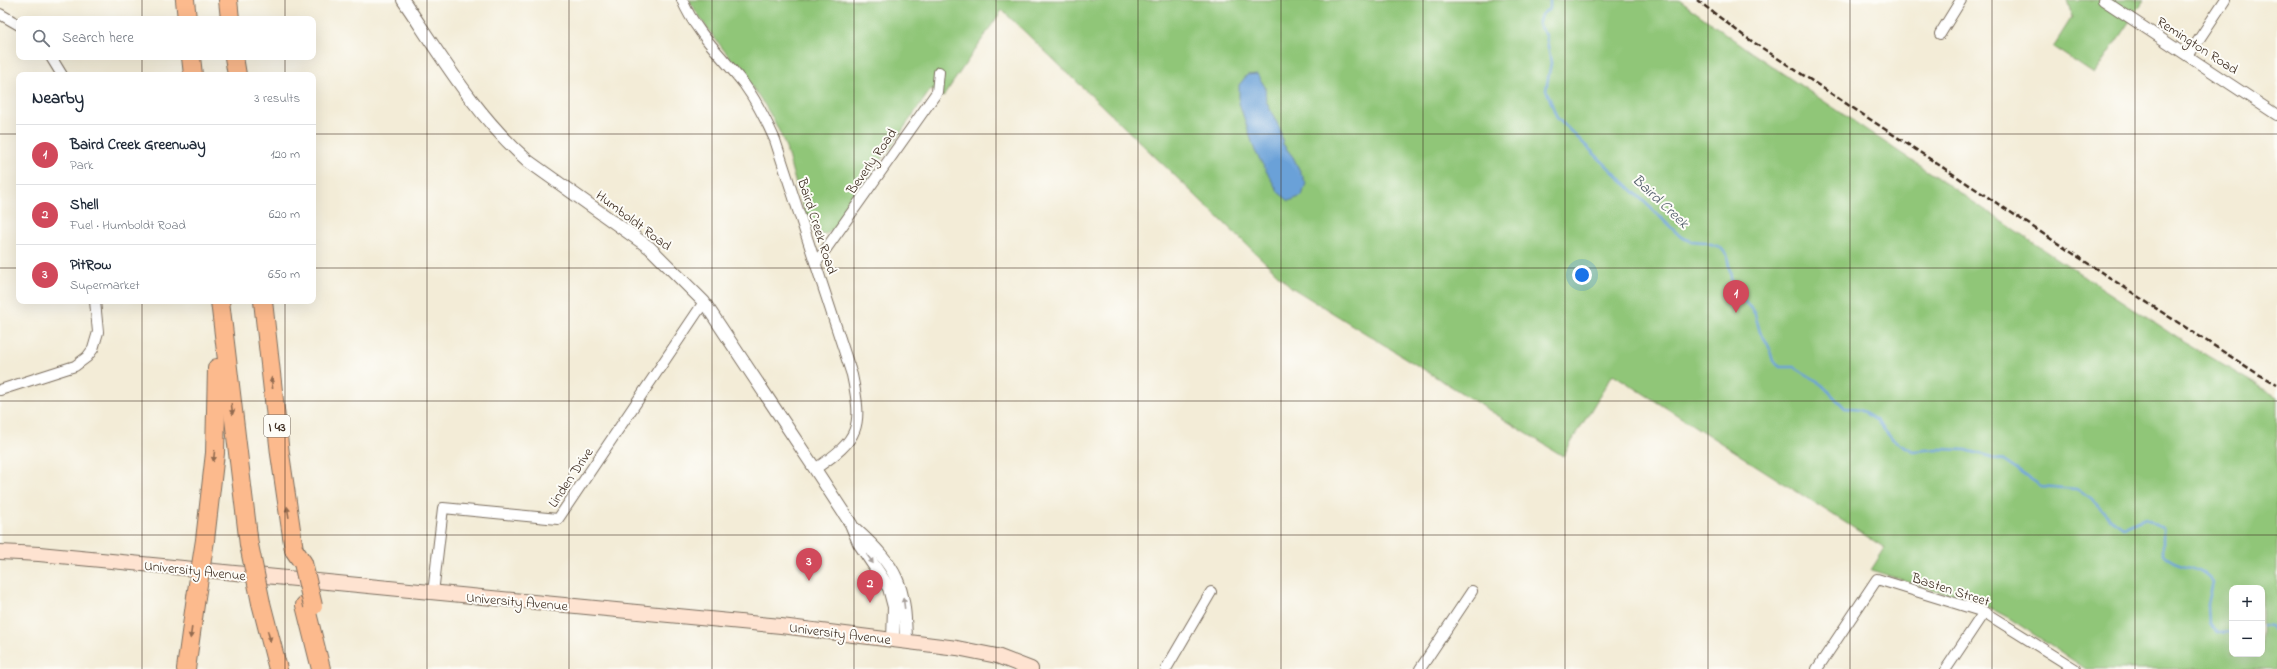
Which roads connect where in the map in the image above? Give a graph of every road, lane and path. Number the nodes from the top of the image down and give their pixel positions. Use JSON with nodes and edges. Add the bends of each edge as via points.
{"nodes":[{"id":1,"x":185,"y":0,"type":"edge"},
{"id":2,"x":228,"y":0,"type":"edge"},
{"id":3,"x":403,"y":0,"type":"edge"},
{"id":4,"x":682,"y":0,"type":"edge"},
{"id":5,"x":1961,"y":0,"type":"edge"},
{"id":6,"x":2103,"y":0,"type":"edge"},
{"id":7,"x":2225,"y":0,"type":"edge"},
{"id":8,"x":0,"y":14,"type":"edge"},
{"id":9,"x":187,"y":16,"type":"edge"},
{"id":10,"x":230,"y":16,"type":"edge"},
{"id":11,"x":16,"y":22,"type":"edge"},
{"id":12,"x":1940,"y":34,"type":"dead end"},
{"id":13,"x":2188,"y":56,"type":"junction"},
{"id":14,"x":54,"y":60,"type":"edge"},
{"id":15,"x":191,"y":60,"type":"edge"},
{"id":16,"x":234,"y":60,"type":"edge"},
{"id":17,"x":60,"y":72,"type":"edge"},
{"id":18,"x":193,"y":72,"type":"edge"},
{"id":19,"x":236,"y":72,"type":"edge"},
{"id":20,"x":939,"y":72,"type":"dead end"},
{"id":21,"x":2277,"y":115,"type":"edge"},
{"id":22,"x":816,"y":263,"type":"junction"},
{"id":23,"x":704,"y":302,"type":"junction"},
{"id":24,"x":95,"y":304,"type":"edge"},
{"id":25,"x":220,"y":304,"type":"edge"},
{"id":26,"x":263,"y":304,"type":"edge"},
{"id":27,"x":222,"y":320,"type":"junction"},
{"id":28,"x":0,"y":390,"type":"edge"},
{"id":29,"x":815,"y":469,"type":"junction"},
{"id":30,"x":0,"y":552,"type":"edge"},
{"id":31,"x":1472,"y":591,"type":"dead end"},
{"id":32,"x":1211,"y":592,"type":"dead end"},
{"id":33,"x":433,"y":593,"type":"junction"},
{"id":34,"x":309,"y":605,"type":"junction"},
{"id":35,"x":1984,"y":612,"type":"junction"},
{"id":36,"x":899,"y":641,"type":"junction"},
{"id":37,"x":2073,"y":668,"type":"edge"},
{"id":38,"x":186,"y":669,"type":"edge"},
{"id":39,"x":278,"y":669,"type":"edge"},
{"id":40,"x":321,"y":669,"type":"edge"},
{"id":41,"x":330,"y":669,"type":"edge"},
{"id":42,"x":1031,"y":669,"type":"edge"},
{"id":43,"x":1166,"y":669,"type":"edge"},
{"id":44,"x":1420,"y":669,"type":"edge"},
{"id":45,"x":1817,"y":669,"type":"edge"},
{"id":46,"x":1946,"y":669,"type":"edge"}],
"edges":[{"from":1,"to":9,"type":"highway"},
{"from":2,"to":10,"type":"highway"},
{"from":3,"to":23,"type":"street","name":"Humboldt Road","via":[[481,112],[509,145],[650,248]]},
{"from":4,"to":22,"type":"street","name":"Baird Creek Road","via":[[703,36],[743,83],[766,119]]},
{"from":5,"to":12,"type":"street"},
{"from":6,"to":13,"type":"street","name":"Remington Road"},
{"from":7,"to":13,"type":"street"},
{"from":8,"to":11,"type":"street"},
{"from":13,"to":21,"type":"street","name":"Remington Road"},
{"from":14,"to":17,"type":"street"},
{"from":15,"to":18,"type":"highway"},
{"from":16,"to":19,"type":"highway"},
{"from":20,"to":22,"type":"street","name":"Beverly Road","via":[[937,92]]},
{"from":22,"to":29,"type":"street","name":"Baird Creek Road","via":[[852,375],[858,412],[850,440],[837,455]]},
{"from":23,"to":29,"type":"street","name":"Humboldt Road"},
{"from":23,"to":33,"type":"street","name":"Linden Drive","via":[[558,519],[443,508]]},
{"from":24,"to":28,"type":"street","via":[[98,332],[93,350],[88,357],[75,366]]},
{"from":25,"to":27,"type":"highway"},
{"from":34,"to":26,"type":"highway","number":"I 43","one_way":true,"via":[[294,550]]},
{"from":27,"to":38,"type":"highway","one_way":true,"bridge":true,"via":[[217,347],[214,453]]},
{"from":27,"to":39,"type":"highway","one_way":true,"bridge":true,"via":[[249,545]]},
{"from":29,"to":36,"type":"street","name":"Humboldt Road","via":[[886,583],[892,596]]},
{"from":30,"to":33,"type":"main road","name":"University Avenue"},
{"from":31,"to":44,"type":"street"},
{"from":32,"to":43,"type":"street"},
{"from":33,"to":36,"type":"main road","name":"University Avenue","via":[[774,626]]},
{"from":34,"to":40,"type":"highway","number":"I 43"},
{"from":34,"to":41,"type":"highway"},
{"from":35,"to":37,"type":"street","name":"Basten Street"},
{"from":35,"to":45,"type":"street","name":"Basten Street","via":[[1877,580]]},
{"from":35,"to":46,"type":"street"},
{"from":36,"to":42,"type":"main road","name":"University Avenue","via":[[998,656]]}]}
